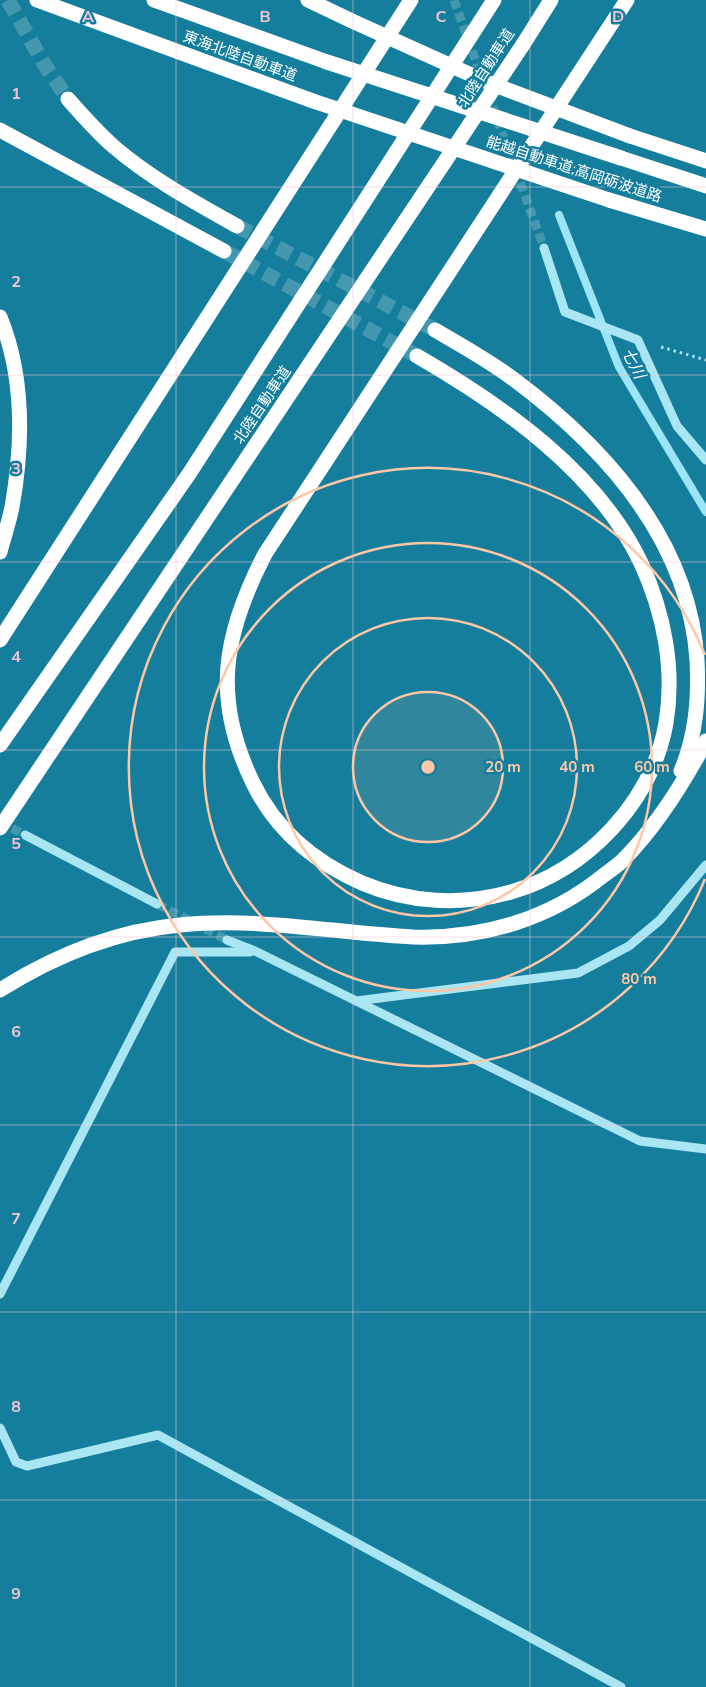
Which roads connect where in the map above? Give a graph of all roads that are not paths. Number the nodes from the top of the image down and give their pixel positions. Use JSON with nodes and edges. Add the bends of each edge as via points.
{"nodes":[{"id":1,"x":37,"y":0,"type":"edge"},
{"id":2,"x":154,"y":0,"type":"edge"},
{"id":3,"x":308,"y":0,"type":"edge"},
{"id":4,"x":411,"y":0,"type":"edge"},
{"id":5,"x":494,"y":0,"type":"edge"},
{"id":6,"x":551,"y":0,"type":"edge"},
{"id":7,"x":627,"y":0,"type":"edge"},
{"id":8,"x":68,"y":99,"type":"tunnel mouth"},
{"id":9,"x":455,"y":104,"type":"joint"},
{"id":10,"x":0,"y":130,"type":"edge"},
{"id":11,"x":432,"y":141,"type":"joint"},
{"id":12,"x":706,"y":160,"type":"edge"},
{"id":13,"x":706,"y":186,"type":"edge"},
{"id":14,"x":237,"y":226,"type":"tunnel mouth"},
{"id":15,"x":706,"y":229,"type":"edge"},
{"id":16,"x":544,"y":248,"type":"tunnel mouth"},
{"id":17,"x":224,"y":251,"type":"tunnel mouth"},
{"id":18,"x":0,"y":317,"type":"edge"},
{"id":19,"x":435,"y":330,"type":"tunnel mouth"},
{"id":20,"x":417,"y":356,"type":"tunnel mouth"},
{"id":21,"x":706,"y":460,"type":"edge"},
{"id":22,"x":0,"y":552,"type":"edge"},
{"id":23,"x":0,"y":640,"type":"edge"},
{"id":24,"x":706,"y":741,"type":"edge"},
{"id":25,"x":0,"y":745,"type":"edge"},
{"id":26,"x":0,"y":828,"type":"edge"},
{"id":27,"x":650,"y":830,"type":"junction"},
{"id":28,"x":25,"y":836,"type":"tunnel mouth"},
{"id":29,"x":706,"y":864,"type":"edge"},
{"id":30,"x":157,"y":904,"type":"tunnel mouth"},
{"id":31,"x":228,"y":940,"type":"tunnel mouth"},
{"id":32,"x":255,"y":952,"type":"junction"},
{"id":33,"x":0,"y":990,"type":"edge"},
{"id":34,"x":355,"y":1001,"type":"junction"},
{"id":35,"x":706,"y":1149,"type":"edge"},
{"id":36,"x":0,"y":1294,"type":"edge"},
{"id":37,"x":0,"y":1428,"type":"edge"},
{"id":38,"x":621,"y":1687,"type":"edge"}],
"edges":[{"from":1,"to":11,"type":"highway","name":"東海北陸自動車道","bridge":true},
{"from":2,"to":9,"type":"highway","name":"東海北陸自動車道","bridge":true},
{"from":3,"to":12,"type":"highway","bridge":true,"via":[[487,82],[630,136]]},
{"from":4,"to":23,"type":"highway"},
{"from":5,"to":25,"type":"highway","name":"北陸自動車道","via":[[189,474]]},
{"from":6,"to":26,"type":"highway","name":"北陸自動車道"},
{"from":7,"to":20,"type":"highway","via":[[265,554],[248,586],[228,654],[227,689],[232,726],[243,762],[259,795],[307,852],[339,872],[404,897],[440,901],[476,899],[511,892],[543,879],[602,839],[625,814],[645,783],[657,755],[669,694],[668,660],[662,625],[640,562],[598,498],[538,438],[462,382]]},
{"from":8,"to":14,"type":"highway","via":[[113,146],[189,199]]},
{"from":9,"to":13,"type":"highway","name":"能越自動車道;高岡砺波道路","bridge":true},
{"from":10,"to":17,"type":"highway"},
{"from":11,"to":15,"type":"highway","name":"能越自動車道;高岡砺波道路","bridge":true},
{"from":16,"to":21,"type":"street","via":[[565,312],[638,340],[677,426]]},
{"from":18,"to":22,"type":"highway","via":[[15,367],[19,416],[18,463],[12,509]]},
{"from":19,"to":27,"type":"highway","via":[[512,377],[579,434],[634,496],[663,540],[680,578],[696,649],[696,723],[672,794]]},
{"from":24,"to":27,"type":"highway","via":[[674,797]]},
{"from":27,"to":33,"type":"highway","via":[[625,858],[594,884],[561,905],[524,921],[490,930],[454,936],[414,937],[254,923],[179,924],[98,942],[24,975]]},
{"from":28,"to":30,"type":"street"},
{"from":29,"to":34,"type":"street","via":[[660,920],[629,946],[578,973]]},
{"from":31,"to":32,"type":"street"},
{"from":32,"to":34,"type":"street"},
{"from":32,"to":36,"type":"street","via":[[174,952]]},
{"from":34,"to":35,"type":"street","via":[[640,1141]]},
{"from":37,"to":38,"type":"street","via":[[16,1462],[27,1466],[158,1434]]}]}
